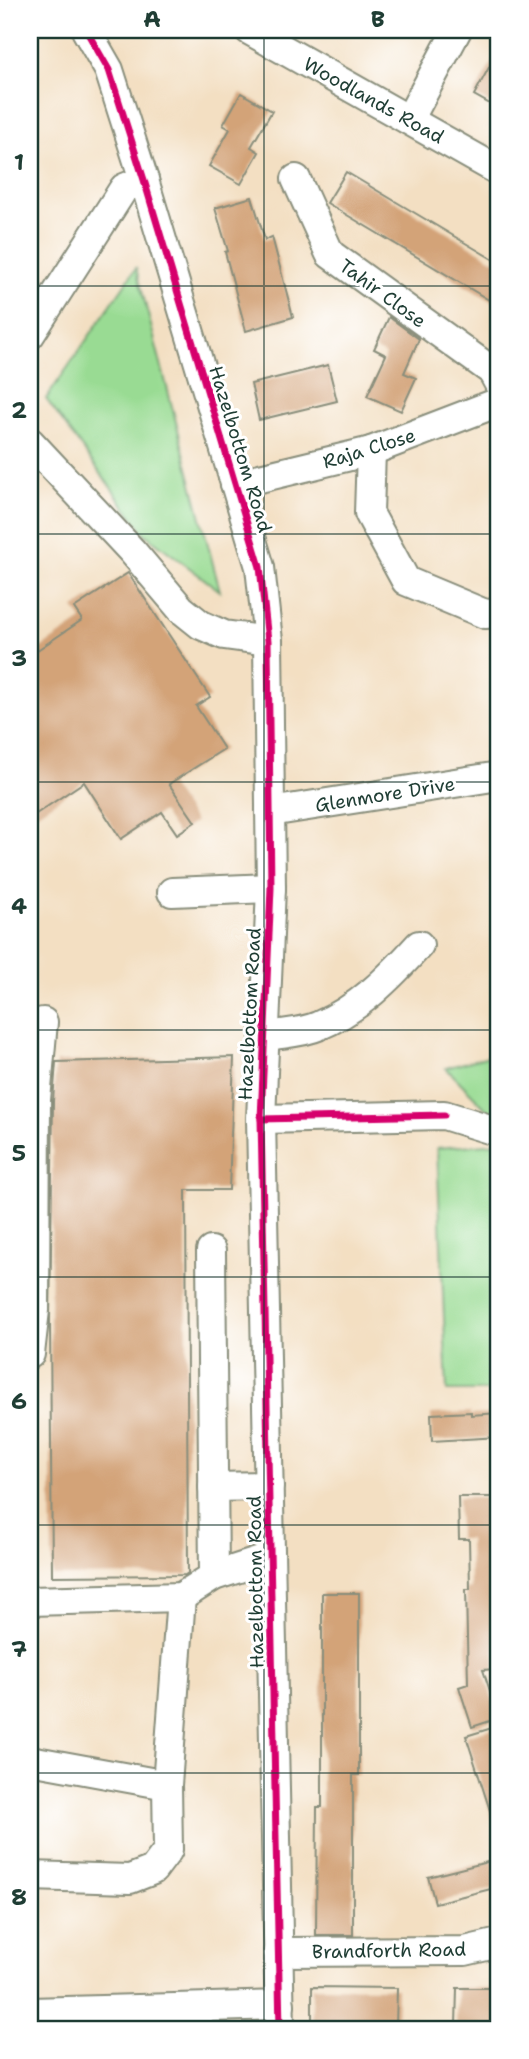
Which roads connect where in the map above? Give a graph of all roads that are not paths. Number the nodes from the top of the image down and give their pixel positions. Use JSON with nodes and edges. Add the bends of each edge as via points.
{"nodes":[{"id":1,"x":86,"y":30,"type":"edge"},
{"id":2,"x":249,"y":30,"type":"edge"},
{"id":3,"x":457,"y":30,"type":"edge"},
{"id":4,"x":409,"y":120,"type":"junction"},
{"id":5,"x":499,"y":170,"type":"edge"},
{"id":6,"x":296,"y":178,"type":"dead end"},
{"id":7,"x":144,"y":180,"type":"junction"},
{"id":8,"x":30,"y":335,"type":"edge"},
{"id":9,"x":499,"y":384,"type":"edge"},
{"id":10,"x":499,"y":402,"type":"edge"},
{"id":11,"x":30,"y":442,"type":"edge"},
{"id":12,"x":371,"y":451,"type":"junction"},
{"id":13,"x":235,"y":484,"type":"junction"},
{"id":14,"x":499,"y":613,"type":"edge"},
{"id":15,"x":268,"y":641,"type":"junction"},
{"id":16,"x":499,"y":776,"type":"edge"},
{"id":17,"x":270,"y":812,"type":"junction"},
{"id":18,"x":271,"y":888,"type":"junction"},
{"id":19,"x":172,"y":892,"type":"dead end"},
{"id":20,"x":419,"y":945,"type":"dead end"},
{"id":21,"x":30,"y":1025,"type":"edge"},
{"id":22,"x":264,"y":1037,"type":"junction"},
{"id":23,"x":261,"y":1119,"type":"junction"},
{"id":24,"x":499,"y":1132,"type":"edge"},
{"id":25,"x":211,"y":1251,"type":"dead end"},
{"id":26,"x":30,"y":1354,"type":"edge"},
{"id":27,"x":268,"y":1486,"type":"junction"},
{"id":28,"x":213,"y":1487,"type":"junction"},
{"id":29,"x":270,"y":1558,"type":"junction"},
{"id":30,"x":214,"y":1576,"type":"junction"},
{"id":31,"x":181,"y":1597,"type":"junction"},
{"id":32,"x":30,"y":1601,"type":"edge"},
{"id":33,"x":30,"y":1760,"type":"edge"},
{"id":34,"x":167,"y":1786,"type":"junction"},
{"id":35,"x":30,"y":1876,"type":"edge"},
{"id":36,"x":499,"y":1943,"type":"edge"},
{"id":37,"x":278,"y":1952,"type":"junction"},
{"id":38,"x":30,"y":2012,"type":"edge"},
{"id":39,"x":280,"y":2017,"type":"edge"}],
"edges":[{"from":1,"to":7,"type":"street","name":"Hazelbottom Road","via":[[109,70]]},
{"from":2,"to":4,"type":"street","name":"Woodlands Road"},
{"from":3,"to":4,"type":"street"},
{"from":4,"to":5,"type":"street","name":"Woodlands Road"},
{"from":6,"to":9,"type":"street","name":"Tahir Close","via":[[330,254],[492,371]]},
{"from":7,"to":8,"type":"street","via":[[124,188]]},
{"from":7,"to":13,"type":"street","name":"Hazelbottom Road"},
{"from":10,"to":12,"type":"street","name":"Raja Close"},
{"from":11,"to":15,"type":"street","via":[[181,609],[224,635]]},
{"from":12,"to":13,"type":"street","name":"Raja Close"},
{"from":12,"to":14,"type":"street","via":[[369,513],[406,581],[485,614]]},
{"from":13,"to":15,"type":"street","name":"Hazelbottom Road","via":[[260,566]]},
{"from":15,"to":17,"type":"street","name":"Hazelbottom Road"},
{"from":16,"to":17,"type":"street","name":"Glenmore Drive"},
{"from":17,"to":18,"type":"street","name":"Hazelbottom Road"},
{"from":18,"to":19,"type":"street"},
{"from":18,"to":22,"type":"street","name":"Hazelbottom Road"},
{"from":20,"to":22,"type":"street","via":[[365,998],[344,1012],[317,1027]]},
{"from":21,"to":26,"type":"street","via":[[43,1022],[36,1100],[35,1310]]},
{"from":22,"to":23,"type":"street","name":"Hazelbottom Road"},
{"from":23,"to":24,"type":"street","via":[[444,1115]]},
{"from":23,"to":27,"type":"street","name":"Hazelbottom Road"},
{"from":25,"to":28,"type":"street"},
{"from":27,"to":28,"type":"street"},
{"from":27,"to":29,"type":"street","name":"Hazelbottom Road"},
{"from":28,"to":30,"type":"street"},
{"from":29,"to":30,"type":"street"},
{"from":29,"to":37,"type":"street","name":"Hazelbottom Road"},
{"from":30,"to":31,"type":"street"},
{"from":31,"to":32,"type":"street"},
{"from":31,"to":34,"type":"street"},
{"from":33,"to":34,"type":"street"},
{"from":34,"to":35,"type":"street","via":[[168,1850],[153,1870],[130,1879]]},
{"from":36,"to":37,"type":"street","name":"Brandforth Road","via":[[465,1951]]},
{"from":37,"to":39,"type":"street","name":"Hazelbottom Road"},
{"from":38,"to":39,"type":"street"}]}
